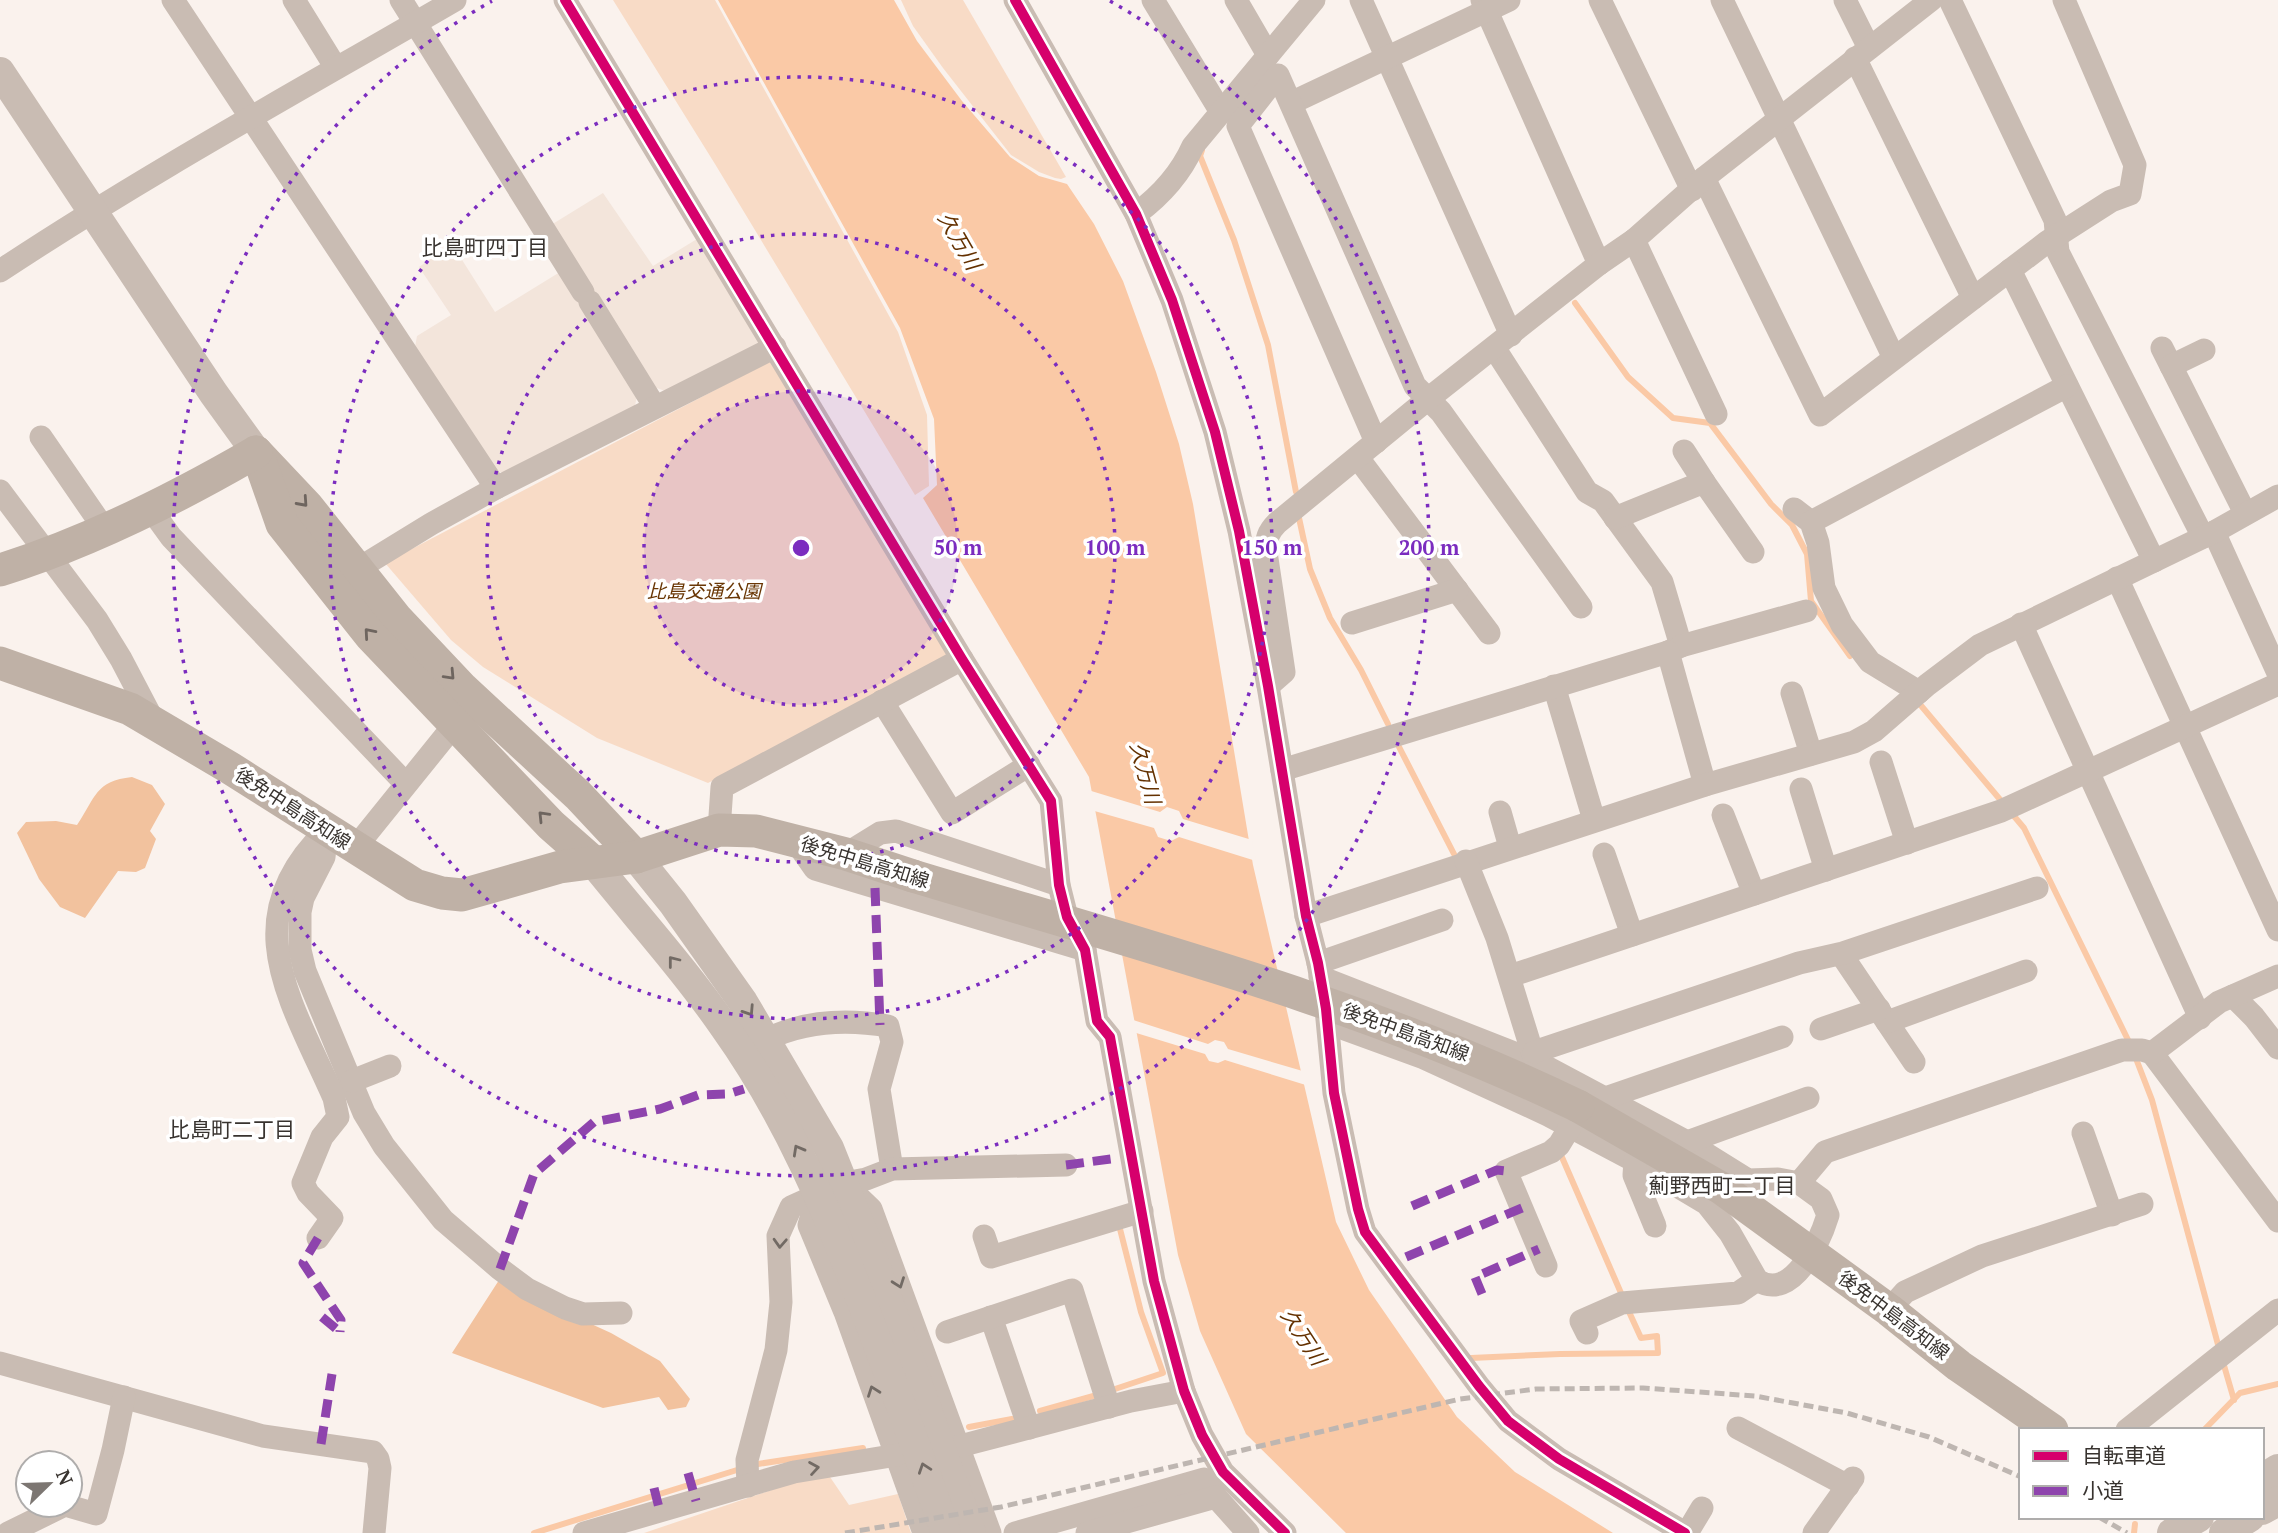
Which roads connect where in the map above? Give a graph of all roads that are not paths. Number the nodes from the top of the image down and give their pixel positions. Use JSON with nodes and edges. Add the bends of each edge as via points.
{"nodes":[{"id":1,"x":173,"y":0,"type":"edge"},
{"id":2,"x":294,"y":0,"type":"edge"},
{"id":3,"x":401,"y":0,"type":"edge"},
{"id":4,"x":456,"y":0,"type":"edge"},
{"id":5,"x":565,"y":0,"type":"edge"},
{"id":6,"x":1014,"y":0,"type":"edge"},
{"id":7,"x":1153,"y":0,"type":"edge"},
{"id":8,"x":1236,"y":0,"type":"edge"},
{"id":9,"x":1361,"y":0,"type":"edge"},
{"id":10,"x":1509,"y":0,"type":"edge"},
{"id":11,"x":1600,"y":0,"type":"edge"},
{"id":12,"x":1721,"y":0,"type":"edge"},
{"id":13,"x":1845,"y":0,"type":"edge"},
{"id":14,"x":1931,"y":0,"type":"edge"},
{"id":15,"x":1951,"y":0,"type":"edge"},
{"id":16,"x":2064,"y":0,"type":"edge"},
{"id":17,"x":1311,"y":1,"type":"edge"},
{"id":18,"x":1484,"y":5,"type":"edge"},
{"id":19,"x":415,"y":23,"type":"junction"},
{"id":20,"x":1862,"y":53,"type":"junction"},
{"id":21,"x":1268,"y":55,"type":"junction"},
{"id":22,"x":1388,"y":57,"type":"junction"},
{"id":23,"x":336,"y":68,"type":"junction"},
{"id":24,"x":0,"y":72,"type":"edge"},
{"id":25,"x":1291,"y":103,"type":"junction"},
{"id":26,"x":1221,"y":112,"type":"junction"},
{"id":27,"x":250,"y":116,"type":"junction"},
{"id":28,"x":1779,"y":118,"type":"junction"},
{"id":29,"x":1698,"y":184,"type":"junction"},
{"id":30,"x":92,"y":211,"type":"junction"},
{"id":31,"x":1136,"y":214,"type":"junction"},
{"id":32,"x":2056,"y":237,"type":"junction"},
{"id":33,"x":1634,"y":240,"type":"junction"},
{"id":34,"x":1599,"y":264,"type":"junction"},
{"id":35,"x":2010,"y":270,"type":"junction"},
{"id":36,"x":0,"y":271,"type":"edge"},
{"id":37,"x":1973,"y":298,"type":"junction"},
{"id":38,"x":1503,"y":342,"type":"junction"},
{"id":39,"x":775,"y":347,"type":"junction"},
{"id":40,"x":2204,"y":350,"type":"dead end"},
{"id":41,"x":1894,"y":358,"type":"junction"},
{"id":42,"x":2067,"y":386,"type":"junction"},
{"id":43,"x":1429,"y":399,"type":"junction"},
{"id":44,"x":655,"y":407,"type":"junction"},
{"id":45,"x":1716,"y":414,"type":"dead end"},
{"id":46,"x":41,"y":437,"type":"dead end"},
{"id":47,"x":1376,"y":442,"type":"junction"},
{"id":48,"x":1684,"y":451,"type":"dead end"},
{"id":49,"x":256,"y":452,"type":"junction"},
{"id":50,"x":1358,"y":458,"type":"junction"},
{"id":51,"x":1704,"y":482,"type":"junction"},
{"id":52,"x":496,"y":488,"type":"junction"},
{"id":53,"x":0,"y":491,"type":"edge"},
{"id":54,"x":2278,"y":496,"type":"edge"},
{"id":55,"x":150,"y":508,"type":"junction"},
{"id":56,"x":2245,"y":513,"type":"junction"},
{"id":57,"x":1615,"y":518,"type":"junction"},
{"id":58,"x":105,"y":530,"type":"junction"},
{"id":59,"x":2208,"y":535,"type":"junction"},
{"id":60,"x":1753,"y":552,"type":"dead end"},
{"id":61,"x":47,"y":554,"type":"junction"},
{"id":62,"x":2154,"y":561,"type":"junction"},
{"id":63,"x":0,"y":570,"type":"edge"},
{"id":64,"x":356,"y":570,"type":"junction"},
{"id":65,"x":2117,"y":578,"type":"junction"},
{"id":66,"x":1457,"y":590,"type":"junction"},
{"id":67,"x":1581,"y":607,"type":"dead end"},
{"id":68,"x":1806,"y":611,"type":"dead end"},
{"id":69,"x":1352,"y":623,"type":"dead end"},
{"id":70,"x":2021,"y":624,"type":"junction"},
{"id":71,"x":1489,"y":633,"type":"dead end"},
{"id":72,"x":1674,"y":649,"type":"junction"},
{"id":73,"x":962,"y":659,"type":"junction"},
{"id":74,"x":1,"y":665,"type":"edge"},
{"id":75,"x":2278,"y":673,"type":"edge"},
{"id":76,"x":2278,"y":684,"type":"edge"},
{"id":77,"x":1268,"y":686,"type":"junction"},
{"id":78,"x":1554,"y":686,"type":"junction"},
{"id":79,"x":1919,"y":692,"type":"junction"},
{"id":80,"x":1792,"y":693,"type":"dead end"},
{"id":81,"x":882,"y":701,"type":"junction"},
{"id":82,"x":154,"y":722,"type":"junction"},
{"id":83,"x":455,"y":724,"type":"junction"},
{"id":84,"x":2184,"y":727,"type":"junction"},
{"id":85,"x":1811,"y":754,"type":"junction"},
{"id":86,"x":1881,"y":762,"type":"dead end"},
{"id":87,"x":1029,"y":765,"type":"junction"},
{"id":88,"x":1282,"y":770,"type":"junction"},
{"id":89,"x":2088,"y":772,"type":"junction"},
{"id":90,"x":406,"y":784,"type":"junction"},
{"id":91,"x":1705,"y":785,"type":"junction"},
{"id":92,"x":1801,"y":789,"type":"dead end"},
{"id":93,"x":1500,"y":812,"type":"dead end"},
{"id":94,"x":1723,"y":815,"type":"dead end"},
{"id":95,"x":1594,"y":820,"type":"junction"},
{"id":96,"x":327,"y":830,"type":"junction"},
{"id":97,"x":719,"y":830,"type":"junction"},
{"id":98,"x":796,"y":842,"type":"junction"},
{"id":99,"x":1907,"y":843,"type":"junction"},
{"id":100,"x":1510,"y":847,"type":"junction"},
{"id":101,"x":355,"y":848,"type":"junction"},
{"id":102,"x":846,"y":854,"type":"junction"},
{"id":103,"x":1604,"y":854,"type":"dead end"},
{"id":104,"x":636,"y":857,"type":"junction"},
{"id":105,"x":1466,"y":861,"type":"junction"},
{"id":106,"x":593,"y":862,"type":"junction"},
{"id":107,"x":1826,"y":870,"type":"junction"},
{"id":108,"x":1059,"y":885,"type":"junction"},
{"id":109,"x":2037,"y":888,"type":"dead end"},
{"id":110,"x":1754,"y":894,"type":"junction"},
{"id":111,"x":1306,"y":916,"type":"junction"},
{"id":112,"x":1442,"y":920,"type":"dead end"},
{"id":113,"x":2278,"y":930,"type":"edge"},
{"id":114,"x":1632,"y":935,"type":"junction"},
{"id":115,"x":1085,"y":950,"type":"junction"},
{"id":116,"x":1841,"y":954,"type":"junction"},
{"id":117,"x":1319,"y":970,"type":"junction"},
{"id":118,"x":2026,"y":971,"type":"dead end"},
{"id":119,"x":1510,"y":976,"type":"junction"},
{"id":120,"x":2278,"y":976,"type":"edge"},
{"id":121,"x":2233,"y":996,"type":"junction"},
{"id":122,"x":1322,"y":1013,"type":"junction"},
{"id":123,"x":1883,"y":1016,"type":"junction"},
{"id":124,"x":2200,"y":1018,"type":"junction"},
{"id":125,"x":1821,"y":1029,"type":"dead end"},
{"id":126,"x":1782,"y":1037,"type":"dead end"},
{"id":127,"x":767,"y":1040,"type":"junction"},
{"id":128,"x":2278,"y":1048,"type":"edge"},
{"id":129,"x":2138,"y":1051,"type":"junction"},
{"id":130,"x":1535,"y":1057,"type":"junction"},
{"id":131,"x":1914,"y":1062,"type":"dead end"},
{"id":132,"x":390,"y":1066,"type":"dead end"},
{"id":133,"x":352,"y":1081,"type":"junction"},
{"id":134,"x":1808,"y":1098,"type":"dead end"},
{"id":135,"x":1584,"y":1110,"type":"junction"},
{"id":136,"x":2083,"y":1133,"type":"dead end"},
{"id":137,"x":1687,"y":1142,"type":"junction"},
{"id":138,"x":1636,"y":1161,"type":"junction"},
{"id":139,"x":1066,"y":1165,"type":"dead end"},
{"id":140,"x":892,"y":1169,"type":"junction"},
{"id":141,"x":1800,"y":1183,"type":"junction"},
{"id":142,"x":831,"y":1188,"type":"junction"},
{"id":143,"x":2142,"y":1204,"type":"dead end"},
{"id":144,"x":1142,"y":1211,"type":"junction"},
{"id":145,"x":2112,"y":1215,"type":"junction"},
{"id":146,"x":2278,"y":1221,"type":"edge"},
{"id":147,"x":1656,"y":1226,"type":"dead end"},
{"id":148,"x":984,"y":1236,"type":"dead end"},
{"id":149,"x":318,"y":1238,"type":"dead end"},
{"id":150,"x":1811,"y":1253,"type":"junction"},
{"id":151,"x":1546,"y":1266,"type":"dead end"},
{"id":152,"x":1757,"y":1280,"type":"junction"},
{"id":153,"x":1889,"y":1310,"type":"junction"},
{"id":154,"x":2278,"y":1310,"type":"edge"},
{"id":155,"x":621,"y":1313,"type":"dead end"},
{"id":156,"x":992,"y":1317,"type":"junction"},
{"id":157,"x":947,"y":1332,"type":"dead end"},
{"id":158,"x":1587,"y":1333,"type":"dead end"},
{"id":159,"x":0,"y":1363,"type":"edge"},
{"id":160,"x":1184,"y":1391,"type":"junction"},
{"id":161,"x":124,"y":1396,"type":"junction"},
{"id":162,"x":1109,"y":1407,"type":"junction"},
{"id":163,"x":1029,"y":1428,"type":"junction"},
{"id":164,"x":1738,"y":1428,"type":"dead end"},
{"id":165,"x":2049,"y":1428,"type":"edge"},
{"id":166,"x":2129,"y":1428,"type":"edge"},
{"id":167,"x":960,"y":1446,"type":"junction"},
{"id":168,"x":897,"y":1455,"type":"junction"},
{"id":169,"x":748,"y":1486,"type":"junction"},
{"id":170,"x":1216,"y":1497,"type":"junction"},
{"id":171,"x":1702,"y":1508,"type":"dead end"},
{"id":172,"x":2179,"y":1519,"type":"edge"},
{"id":173,"x":2196,"y":1519,"type":"edge"},
{"id":174,"x":2247,"y":1519,"type":"edge"},
{"id":175,"x":1134,"y":1527,"type":"edge"},
{"id":176,"x":8,"y":1533,"type":"edge"},
{"id":177,"x":374,"y":1533,"type":"edge"},
{"id":178,"x":584,"y":1533,"type":"edge"},
{"id":179,"x":924,"y":1533,"type":"edge"},
{"id":180,"x":946,"y":1533,"type":"edge"},
{"id":181,"x":971,"y":1533,"type":"edge"},
{"id":182,"x":990,"y":1533,"type":"edge"},
{"id":183,"x":1015,"y":1533,"type":"edge"},
{"id":184,"x":1087,"y":1533,"type":"edge"},
{"id":185,"x":1248,"y":1533,"type":"edge"},
{"id":186,"x":1285,"y":1533,"type":"edge"},
{"id":187,"x":1686,"y":1533,"type":"edge"},
{"id":188,"x":1814,"y":1533,"type":"edge"},
{"id":189,"x":2172,"y":1533,"type":"edge"},
{"id":190,"x":2198,"y":1533,"type":"edge"},
{"id":191,"x":2224,"y":1533,"type":"edge"}],
"edges":[{"from":1,"to":27,"type":"street"},
{"from":2,"to":23,"type":"street"},
{"from":3,"to":19,"type":"street"},
{"from":4,"to":19,"type":"street"},
{"from":5,"to":39,"type":"street"},
{"from":6,"to":31,"type":"street"},
{"from":7,"to":26,"type":"street"},
{"from":8,"to":21,"type":"street"},
{"from":9,"to":22,"type":"street"},
{"from":10,"to":18,"type":"street"},
{"from":11,"to":29,"type":"street"},
{"from":12,"to":28,"type":"street"},
{"from":13,"to":20,"type":"street"},
{"from":14,"to":20,"type":"street"},
{"from":15,"to":32,"type":"street","via":[[2055,220]]},
{"from":16,"to":32,"type":"street","via":[[2135,165],[2130,194]]},
{"from":17,"to":21,"type":"street"},
{"from":18,"to":22,"type":"street"},
{"from":18,"to":34,"type":"street"},
{"from":19,"to":23,"type":"street"},
{"from":19,"to":44,"type":"street"},
{"from":20,"to":28,"type":"street"},
{"from":20,"to":37,"type":"street"},
{"from":21,"to":26,"type":"street"},
{"from":22,"to":25,"type":"street"},
{"from":22,"to":38,"type":"street"},
{"from":23,"to":27,"type":"street"},
{"from":24,"to":30,"type":"street"},
{"from":25,"to":43,"type":"street","via":[[1415,386]]},
{"from":25,"to":47,"type":"street","via":[[1278,75],[1237,126]]},
{"from":26,"to":31,"type":"street","via":[[1193,146],[1185,164]]},
{"from":27,"to":30,"type":"street"},
{"from":27,"to":52,"type":"street"},
{"from":28,"to":29,"type":"street"},
{"from":28,"to":41,"type":"street"},
{"from":29,"to":33,"type":"street"},
{"from":29,"to":41,"type":"street","via":[[1820,415]]},
{"from":30,"to":36,"type":"street"},
{"from":30,"to":49,"type":"street"},
{"from":31,"to":77,"type":"street","via":[[1172,300],[1215,432]]},
{"from":32,"to":35,"type":"street"},
{"from":32,"to":59,"type":"street","via":[[2058,252]]},
{"from":33,"to":34,"type":"street"},
{"from":33,"to":45,"type":"street"},
{"from":34,"to":38,"type":"street"},
{"from":35,"to":37,"type":"street"},
{"from":35,"to":42,"type":"street"},
{"from":37,"to":41,"type":"street"},
{"from":38,"to":43,"type":"street"},
{"from":38,"to":57,"type":"street","via":[[1587,492],[1603,501]]},
{"from":39,"to":44,"type":"street"},
{"from":39,"to":73,"type":"street"},
{"from":40,"to":56,"type":"street","via":[[2166,357]]},
{"from":42,"to":62,"type":"street"},
{"from":42,"to":79,"type":"street","via":[[1803,515],[1818,543],[1824,588],[1842,625],[1870,662]]},
{"from":43,"to":47,"type":"street"},
{"from":43,"to":67,"type":"street"},
{"from":44,"to":52,"type":"street"},
{"from":46,"to":58,"type":"street"},
{"from":47,"to":50,"type":"street"},
{"from":48,"to":51,"type":"street"},
{"from":49,"to":55,"type":"main road"},
{"from":49,"to":64,"type":"main road","one_way":true,"via":[[307,506]]},
{"from":83,"to":49,"type":"main road","one_way":true,"via":[[370,635],[282,524]]},
{"from":50,"to":66,"type":"street"},
{"from":50,"to":77,"type":"street","via":[[1277,523],[1266,540],[1284,672]]},
{"from":51,"to":57,"type":"street"},
{"from":51,"to":60,"type":"street"},
{"from":52,"to":64,"type":"street"},
{"from":53,"to":61,"type":"street"},
{"from":54,"to":56,"type":"street"},
{"from":55,"to":58,"type":"main road"},
{"from":55,"to":90,"type":"street","via":[[171,537]]},
{"from":56,"to":59,"type":"street"},
{"from":57,"to":72,"type":"street","via":[[1662,582]]},
{"from":58,"to":61,"type":"main road"},
{"from":59,"to":62,"type":"street"},
{"from":59,"to":75,"type":"street"},
{"from":61,"to":63,"type":"main road"},
{"from":61,"to":82,"type":"street","via":[[121,659]]},
{"from":62,"to":65,"type":"street"},
{"from":64,"to":104,"type":"main road","one_way":true,"via":[[463,689],[578,795]]},
{"from":65,"to":70,"type":"street"},
{"from":65,"to":84,"type":"street"},
{"from":66,"to":69,"type":"street"},
{"from":66,"to":71,"type":"street"},
{"from":68,"to":72,"type":"street"},
{"from":70,"to":79,"type":"street","via":[[1980,645]]},
{"from":70,"to":89,"type":"street"},
{"from":72,"to":78,"type":"street"},
{"from":72,"to":91,"type":"street"},
{"from":73,"to":81,"type":"street"},
{"from":73,"to":87,"type":"street"},
{"from":74,"to":82,"type":"main road","name":"後免中島高知線","via":[[130,709]]},
{"from":76,"to":84,"type":"street"},
{"from":77,"to":88,"type":"street"},
{"from":78,"to":88,"type":"street"},
{"from":78,"to":95,"type":"street"},
{"from":79,"to":85,"type":"street","via":[[1874,731]]},
{"from":80,"to":85,"type":"street"},
{"from":81,"to":87,"type":"street","via":[[952,813]]},
{"from":81,"to":97,"type":"street","via":[[723,788]]},
{"from":82,"to":96,"type":"main road","name":"後免中島高知線"},
{"from":83,"to":90,"type":"street"},
{"from":106,"to":83,"type":"main road","one_way":true,"via":[[551,825]]},
{"from":84,"to":89,"type":"street"},
{"from":84,"to":113,"type":"street"},
{"from":85,"to":91,"type":"street"},
{"from":86,"to":99,"type":"street"},
{"from":87,"to":108,"type":"street","via":[[1051,801]]},
{"from":88,"to":111,"type":"street"},
{"from":89,"to":99,"type":"street","via":[[2001,811]]},
{"from":89,"to":124,"type":"street"},
{"from":90,"to":101,"type":"street"},
{"from":91,"to":95,"type":"street"},
{"from":92,"to":107,"type":"street"},
{"from":93,"to":100,"type":"street"},
{"from":94,"to":110,"type":"street"},
{"from":95,"to":100,"type":"street"},
{"from":96,"to":101,"type":"main road","name":"後免中島高知線"},
{"from":96,"to":133,"type":"street","via":[[324,857],[303,898],[300,950]]},
{"from":96,"to":149,"type":"street","via":[[306,850],[283,892],[275,937],[281,976],[338,1117],[322,1137],[303,1183],[332,1218]]},
{"from":97,"to":98,"type":"main road","name":"後免中島高知線","via":[[757,831]]},
{"from":97,"to":104,"type":"main road","name":"後免中島高知線"},
{"from":98,"to":102,"type":"main road","name":"後免中島高知線"},
{"from":98,"to":115,"type":"street","via":[[815,869]]},
{"from":99,"to":107,"type":"street"},
{"from":100,"to":105,"type":"street"},
{"from":101,"to":106,"type":"main road","name":"後免中島高知線","via":[[415,885],[462,895]]},
{"from":102,"to":108,"type":"street","via":[[880,833],[895,831]]},
{"from":102,"to":135,"type":"main road","name":"後免中島高知線","bridge":true,"via":[[1297,992],[1473,1057]]},
{"from":103,"to":114,"type":"street"},
{"from":104,"to":106,"type":"main road","name":"後免中島高知線"},
{"from":104,"to":127,"type":"street","one_way":true},
{"from":105,"to":111,"type":"street"},
{"from":105,"to":119,"type":"street"},
{"from":142,"to":106,"type":"street","one_way":true,"via":[[790,1136],[726,1028]]},
{"from":107,"to":110,"type":"street"},
{"from":108,"to":115,"type":"street","via":[[1067,917]]},
{"from":109,"to":116,"type":"street"},
{"from":110,"to":114,"type":"street"},
{"from":111,"to":117,"type":"street"},
{"from":112,"to":117,"type":"street"},
{"from":114,"to":119,"type":"street"},
{"from":115,"to":144,"type":"street","via":[[1097,1021],[1110,1037]]},
{"from":116,"to":123,"type":"street"},
{"from":116,"to":130,"type":"street","via":[[1800,963]]},
{"from":117,"to":122,"type":"street"},
{"from":117,"to":130,"type":"street"},
{"from":118,"to":123,"type":"street"},
{"from":119,"to":130,"type":"street"},
{"from":120,"to":121,"type":"street"},
{"from":121,"to":124,"type":"street"},
{"from":121,"to":128,"type":"street"},
{"from":122,"to":135,"type":"street","via":[[1548,1115]]},
{"from":122,"to":187,"type":"street","via":[[1334,1093],[1365,1232],[1508,1421],[1559,1459]]},
{"from":123,"to":125,"type":"street"},
{"from":123,"to":131,"type":"street"},
{"from":124,"to":129,"type":"street"},
{"from":126,"to":135,"type":"street"},
{"from":127,"to":140,"type":"street","via":[[789,1030],[846,1021],[888,1026],[892,1042],[879,1089]]},
{"from":127,"to":142,"type":"street","via":[[829,1148]]},
{"from":129,"to":141,"type":"street","via":[[1825,1153]]},
{"from":129,"to":146,"type":"street"},
{"from":130,"to":135,"type":"street"},
{"from":132,"to":133,"type":"street"},
{"from":133,"to":155,"type":"street","via":[[384,1146],[443,1220],[481,1253],[527,1289],[565,1308],[583,1314]]},
{"from":134,"to":137,"type":"street"},
{"from":135,"to":137,"type":"street"},
{"from":135,"to":138,"type":"street"},
{"from":135,"to":150,"type":"main road","name":"後免中島高知線","via":[[1721,1188]]},
{"from":135,"to":151,"type":"street","via":[[1559,1146],[1506,1171]]},
{"from":136,"to":145,"type":"street"},
{"from":137,"to":141,"type":"street","via":[[1748,1180]]},
{"from":138,"to":147,"type":"street","via":[[1634,1175]]},
{"from":138,"to":152,"type":"street","via":[[1707,1204]]},
{"from":139,"to":140,"type":"street"},
{"from":140,"to":142,"type":"street"},
{"from":141,"to":150,"type":"street","via":[[1821,1199],[1828,1215]]},
{"from":142,"to":167,"type":"street","one_way":true,"via":[[872,1209]]},
{"from":168,"to":142,"type":"street","one_way":true,"via":[[809,1225]]},
{"from":142,"to":169,"type":"street","one_way":true,"via":[[791,1207],[778,1236],[781,1302],[776,1350],[747,1460]]},
{"from":180,"to":142,"type":"street","one_way":true,"via":[[845,1258]]},
{"from":142,"to":181,"type":"street"},
{"from":143,"to":145,"type":"street"},
{"from":144,"to":148,"type":"street","via":[[1057,1226],[991,1257]]},
{"from":144,"to":160,"type":"street","via":[[1154,1280]]},
{"from":145,"to":153,"type":"street","via":[[1982,1256],[1905,1292]]},
{"from":150,"to":152,"type":"street","via":[[1780,1285]]},
{"from":150,"to":153,"type":"main road","name":"後免中島高知線"},
{"from":152,"to":158,"type":"street","via":[[1738,1293],[1622,1303],[1581,1321]]},
{"from":153,"to":165,"type":"main road","name":"後免中島高知線","via":[[1959,1366]]},
{"from":154,"to":166,"type":"street"},
{"from":156,"to":157,"type":"street"},
{"from":156,"to":162,"type":"street","via":[[1072,1290]]},
{"from":156,"to":163,"type":"street"},
{"from":159,"to":161,"type":"street"},
{"from":160,"to":162,"type":"street"},
{"from":160,"to":186,"type":"street","via":[[1223,1472]]},
{"from":161,"to":176,"type":"street","via":[[96,1514],[65,1505]]},
{"from":161,"to":177,"type":"street","via":[[263,1436],[373,1452],[380,1468]]},
{"from":162,"to":163,"type":"street"},
{"from":163,"to":167,"type":"street"},
{"from":164,"to":188,"type":"street","via":[[1850,1482]]},
{"from":167,"to":182,"type":"street"},
{"from":169,"to":168,"type":"street","one_way":true,"via":[[794,1472]]},
{"from":168,"to":179,"type":"street"},
{"from":169,"to":178,"type":"street"},
{"from":170,"to":175,"type":"street"},
{"from":170,"to":183,"type":"street","via":[[1205,1479]]},
{"from":170,"to":185,"type":"street"},
{"from":171,"to":187,"type":"street"},
{"from":172,"to":190,"type":"main road"},
{"from":173,"to":189,"type":"street","bridge":true},
{"from":174,"to":191,"type":"street"},
{"from":175,"to":184,"type":"street"}]}
